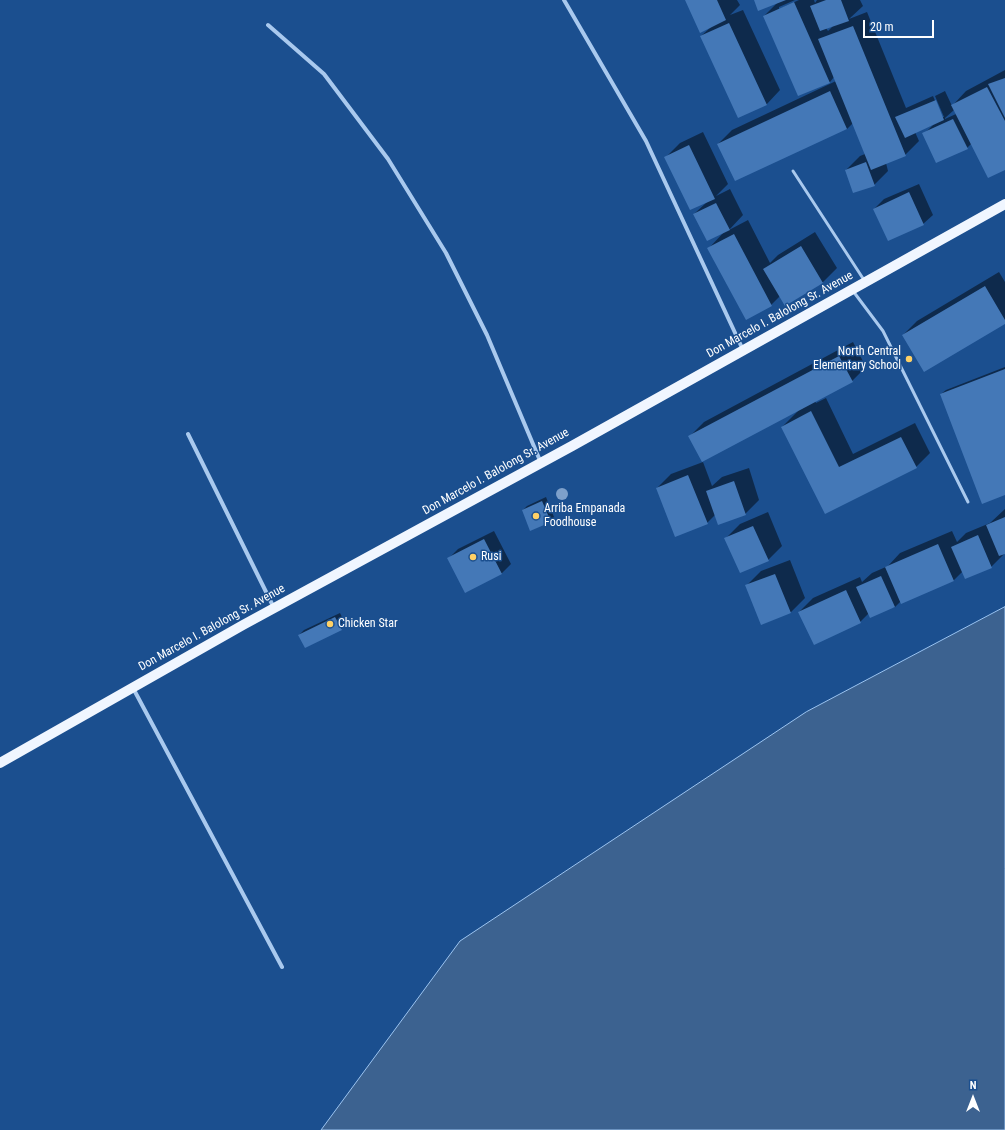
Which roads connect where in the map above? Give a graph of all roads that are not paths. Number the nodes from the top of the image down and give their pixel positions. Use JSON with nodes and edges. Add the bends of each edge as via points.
{"nodes":[{"id":1,"x":564,"y":0,"type":"edge"},
{"id":2,"x":268,"y":25,"type":"dead end"},
{"id":3,"x":793,"y":171,"type":"dead end"},
{"id":4,"x":1005,"y":204,"type":"edge"},
{"id":5,"x":866,"y":282,"type":"junction"},
{"id":6,"x":852,"y":290,"type":"junction"},
{"id":7,"x":744,"y":350,"type":"junction"},
{"id":8,"x":188,"y":434,"type":"dead end"},
{"id":9,"x":541,"y":463,"type":"junction"},
{"id":10,"x":968,"y":502,"type":"dead end"},
{"id":11,"x":274,"y":608,"type":"junction"},
{"id":12,"x":133,"y":688,"type":"junction"},
{"id":13,"x":0,"y":763,"type":"edge"},
{"id":14,"x":282,"y":967,"type":"dead end"}],
"edges":[{"from":1,"to":7,"type":"street","via":[[646,141]]},
{"from":2,"to":9,"type":"street","via":[[324,74],[388,159],[446,253],[486,335]]},
{"from":3,"to":5,"type":"lane"},
{"from":4,"to":5,"type":"main road","name":"Don Marcelo I. Balolong Sr. Avenue"},
{"from":5,"to":6,"type":"main road","name":"Don Marcelo I. Balolong Sr. Avenue"},
{"from":6,"to":7,"type":"main road","name":"Don Marcelo I. Balolong Sr. Avenue"},
{"from":6,"to":10,"type":"lane","via":[[883,331]]},
{"from":7,"to":9,"type":"main road","name":"Don Marcelo I. Balolong Sr. Avenue"},
{"from":8,"to":11,"type":"street"},
{"from":9,"to":11,"type":"main road","name":"Don Marcelo I. Balolong Sr. Avenue"},
{"from":11,"to":12,"type":"main road","name":"Don Marcelo I. Balolong Sr. Avenue"},
{"from":12,"to":13,"type":"main road","name":"Don Marcelo I. Balolong Sr. Avenue"},
{"from":12,"to":14,"type":"street"}]}
